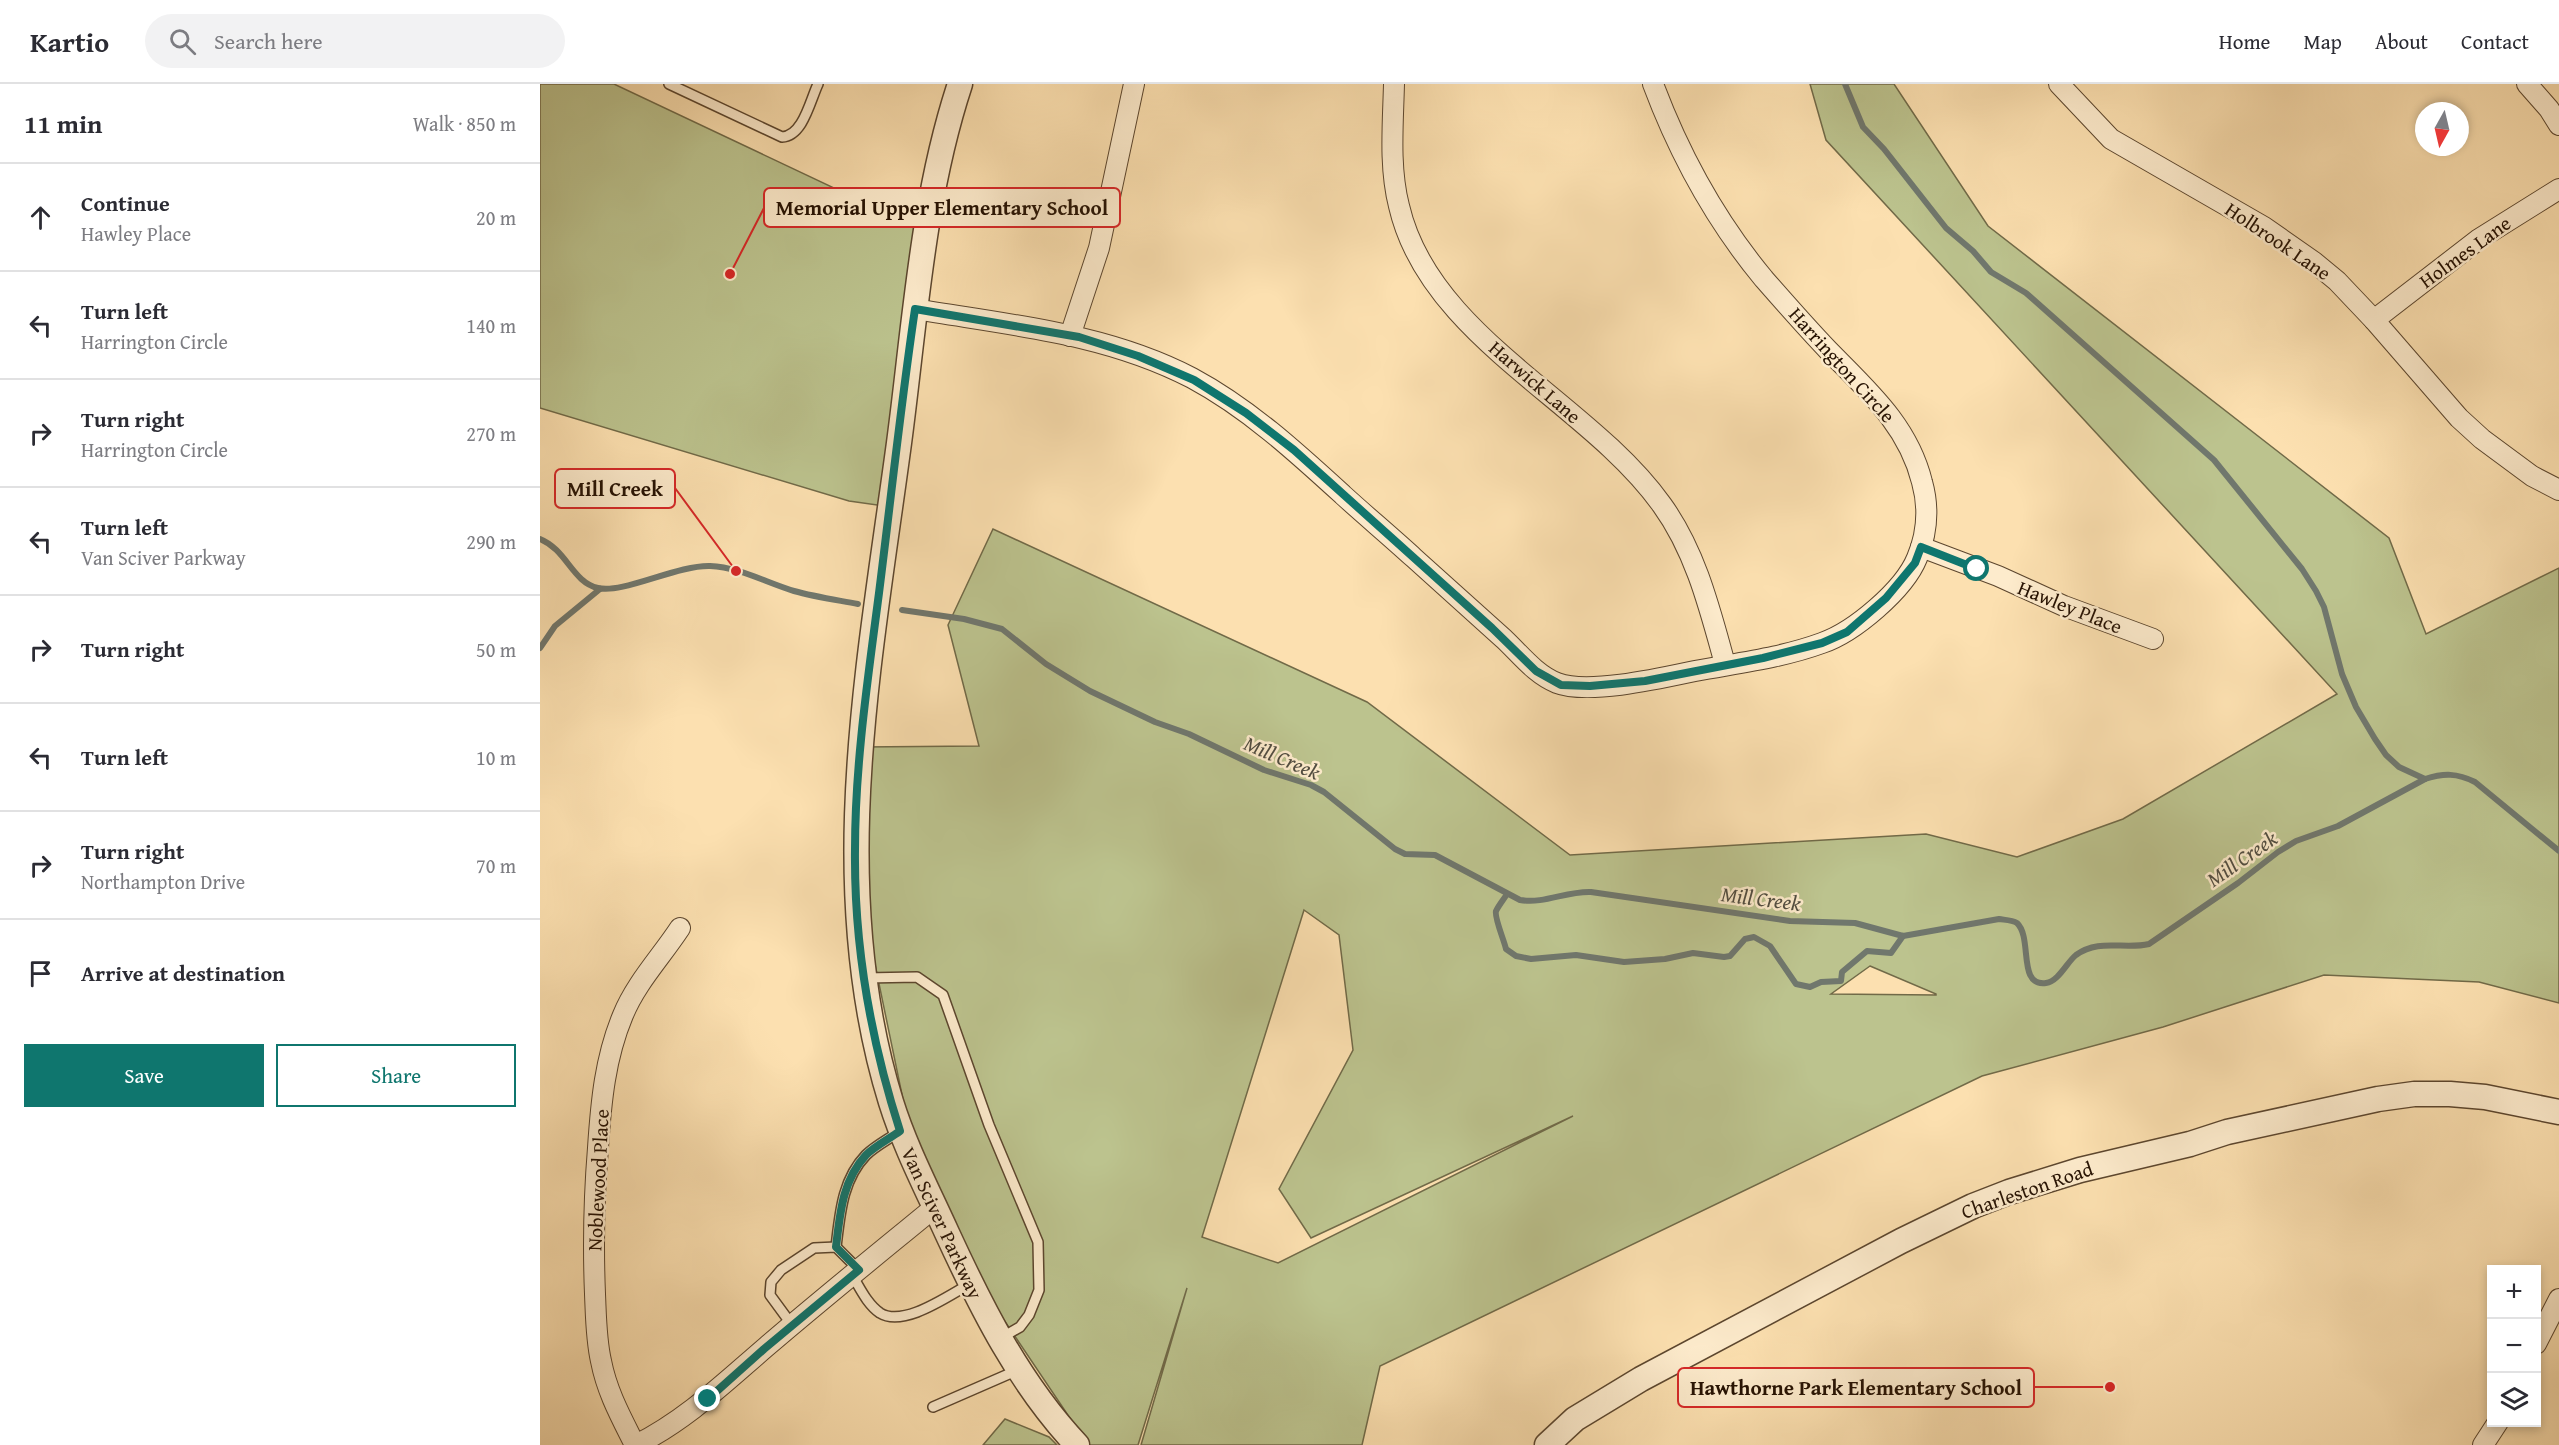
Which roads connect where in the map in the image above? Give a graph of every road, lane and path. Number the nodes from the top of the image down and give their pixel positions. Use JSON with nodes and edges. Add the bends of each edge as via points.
{"nodes":[{"id":1,"x":669,"y":84,"type":"edge"},
{"id":2,"x":818,"y":84,"type":"edge"},
{"id":3,"x":960,"y":84,"type":"edge"},
{"id":4,"x":1134,"y":84,"type":"edge"},
{"id":5,"x":1394,"y":84,"type":"edge"},
{"id":6,"x":1653,"y":84,"type":"edge"},
{"id":7,"x":2060,"y":84,"type":"edge"},
{"id":8,"x":2527,"y":84,"type":"edge"},
{"id":9,"x":2559,"y":125,"type":"edge"},
{"id":10,"x":2559,"y":189,"type":"edge"},
{"id":11,"x":915,"y":309,"type":"junction"},
{"id":12,"x":2374,"y":320,"type":"junction"},
{"id":13,"x":1070,"y":336,"type":"junction"},
{"id":14,"x":2559,"y":490,"type":"edge"},
{"id":15,"x":1921,"y":547,"type":"junction"},
{"id":16,"x":2153,"y":639,"type":"dead end"},
{"id":17,"x":1725,"y":664,"type":"junction"},
{"id":18,"x":680,"y":928,"type":"dead end"},
{"id":19,"x":864,"y":978,"type":"junction"},
{"id":20,"x":2559,"y":1112,"type":"edge"},
{"id":21,"x":900,"y":1131,"type":"junction"},
{"id":22,"x":935,"y":1207,"type":"junction"},
{"id":23,"x":836,"y":1247,"type":"junction"},
{"id":24,"x":856,"y":1272,"type":"junction"},
{"id":25,"x":970,"y":1284,"type":"junction"},
{"id":26,"x":2559,"y":1299,"type":"edge"},
{"id":27,"x":792,"y":1325,"type":"junction"},
{"id":28,"x":2541,"y":1334,"type":"edge"},
{"id":29,"x":999,"y":1340,"type":"junction"},
{"id":30,"x":1018,"y":1370,"type":"junction"},
{"id":31,"x":933,"y":1407,"type":"dead end"},
{"id":32,"x":2495,"y":1427,"type":"edge"},
{"id":33,"x":635,"y":1445,"type":"edge"},
{"id":34,"x":1077,"y":1445,"type":"edge"},
{"id":35,"x":1547,"y":1445,"type":"edge"},
{"id":36,"x":2483,"y":1445,"type":"edge"}],
"edges":[{"from":1,"to":2,"type":"lane","via":[[782,137],[790,137],[798,129]]},
{"from":3,"to":11,"type":"street","name":"Van Sciver Parkway","via":[[933,188]]},
{"from":4,"to":13,"type":"street","via":[[1099,248]]},
{"from":5,"to":17,"type":"street","name":"Harwick Lane","via":[[1394,176],[1399,206],[1419,259],[1448,302],[1605,444],[1663,506],[1698,573]]},
{"from":6,"to":15,"type":"street","name":"Harrington Circle","via":[[1691,174],[1726,230],[1787,305],[1874,394],[1906,440],[1924,488],[1927,515]]},
{"from":7,"to":12,"type":"street","name":"Holbrook Lane","via":[[2111,138],[2289,244],[2337,281]]},
{"from":8,"to":9,"type":"street"},
{"from":10,"to":12,"type":"street","name":"Holmes Lane","via":[[2479,239]]},
{"from":11,"to":13,"type":"street","name":"Harrington Circle"},
{"from":11,"to":19,"type":"street","name":"Van Sciver Parkway","via":[[856,800],[855,852]]},
{"from":12,"to":14,"type":"street","name":"Holbrook Lane","via":[[2467,425],[2532,476]]},
{"from":13,"to":17,"type":"street","name":"Harrington Circle","via":[[1108,345],[1166,367],[1246,413],[1318,471],[1536,671],[1561,685],[1617,684]]},
{"from":15,"to":16,"type":"street","name":"Hawley Place"},
{"from":15,"to":17,"type":"street","name":"Harrington Circle","via":[[1915,563],[1894,590],[1847,632],[1822,643]]},
{"from":18,"to":33,"type":"street","name":"Noblewood Place","via":[[645,975],[624,1013],[609,1057],[600,1115],[593,1211],[597,1340],[611,1398]]},
{"from":19,"to":21,"type":"street","name":"Van Sciver Parkway","via":[[877,1049]]},
{"from":19,"to":29,"type":"lane","via":[[917,977],[943,995],[989,1125],[1038,1242],[1039,1290],[1020,1327]]},
{"from":20,"to":35,"type":"street","name":"Charleston Road","via":[[2485,1097],[2414,1094],[2227,1132],[2009,1192],[1901,1241],[1641,1379],[1575,1419]]},
{"from":21,"to":22,"type":"street","name":"Van Sciver Parkway"},
{"from":21,"to":23,"type":"lane","via":[[867,1154],[852,1173],[840,1206]]},
{"from":22,"to":24,"type":"street"},
{"from":22,"to":25,"type":"street","name":"Van Sciver Parkway"},
{"from":23,"to":24,"type":"lane"},
{"from":23,"to":27,"type":"lane","via":[[814,1248],[781,1270],[771,1282],[770,1296]]},
{"from":24,"to":25,"type":"lane","via":[[867,1300],[881,1314],[896,1318],[915,1314]]},
{"from":24,"to":27,"type":"street"},
{"from":25,"to":29,"type":"street","name":"Van Sciver Parkway"},
{"from":26,"to":28,"type":"street"},
{"from":27,"to":33,"type":"street","via":[[708,1399],[668,1428]]},
{"from":29,"to":30,"type":"street","name":"Van Sciver Parkway"},
{"from":30,"to":31,"type":"lane"},
{"from":30,"to":34,"type":"street","name":"Van Sciver Parkway"},
{"from":32,"to":36,"type":"street"}]}
